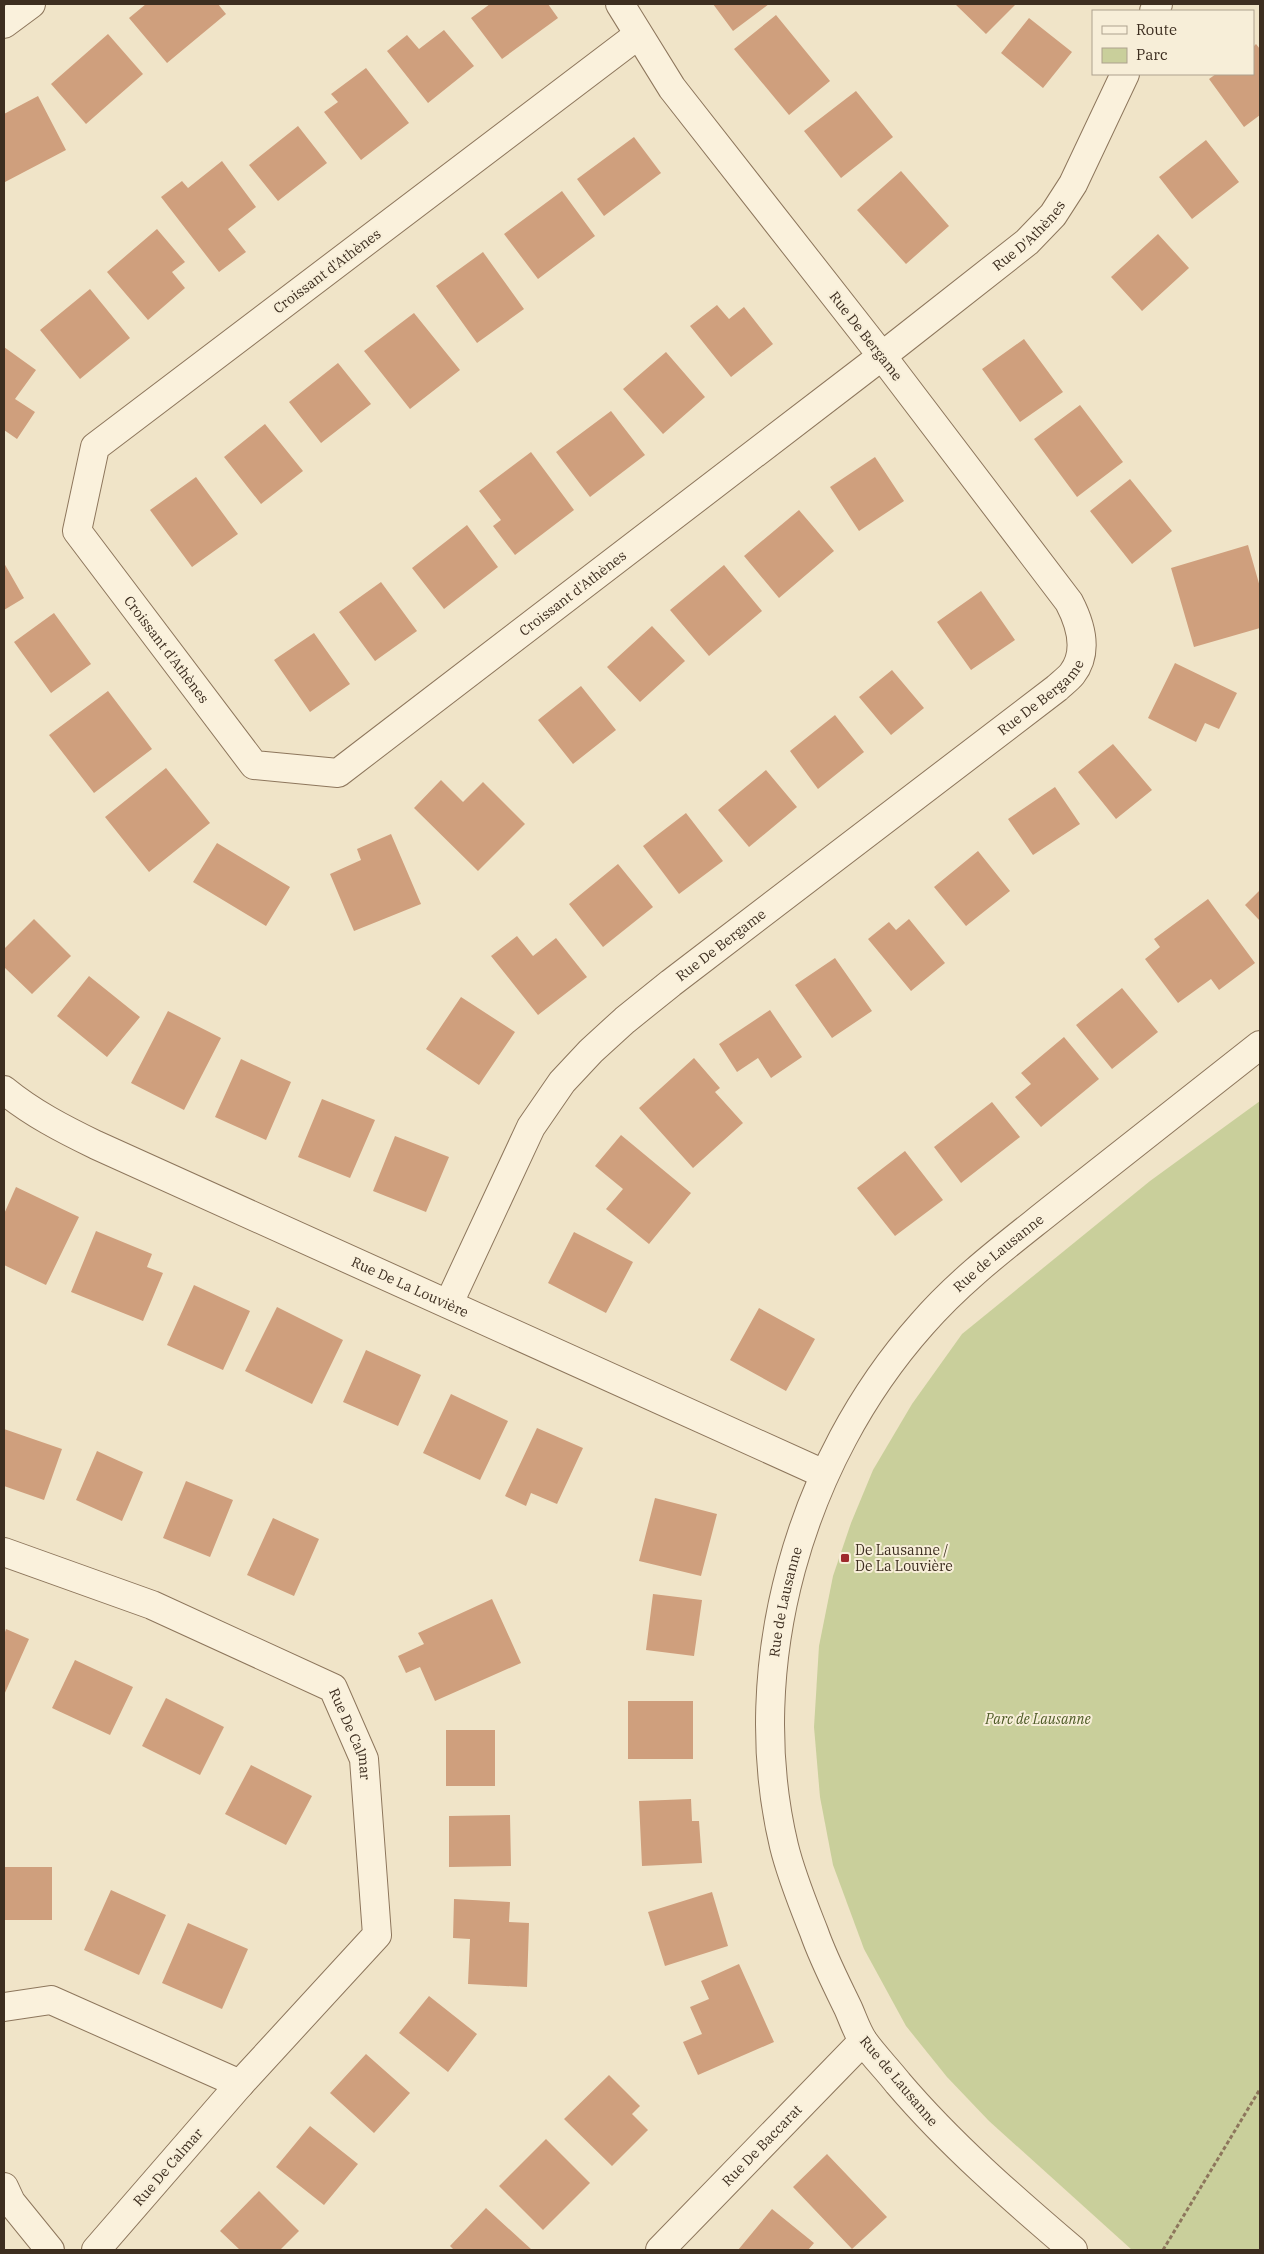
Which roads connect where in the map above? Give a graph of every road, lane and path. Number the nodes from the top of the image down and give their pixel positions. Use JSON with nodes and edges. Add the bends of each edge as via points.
{"nodes":[{"id":1,"x":31,"y":4,"type":"edge"},
{"id":2,"x":620,"y":4,"type":"edge"},
{"id":3,"x":4,"y":24,"type":"edge"},
{"id":4,"x":638,"y":35,"type":"junction"},
{"id":5,"x":1124,"y":75,"type":"edge"},
{"id":6,"x":882,"y":356,"type":"junction"},
{"id":7,"x":1260,"y":1045,"type":"edge"},
{"id":8,"x":4,"y":1090,"type":"edge"},
{"id":9,"x":449,"y":1303,"type":"junction"},
{"id":10,"x":824,"y":1474,"type":"junction"},
{"id":11,"x":4,"y":1552,"type":"edge"},
{"id":12,"x":4,"y":2007,"type":"edge"},
{"id":13,"x":863,"y":2041,"type":"junction"},
{"id":14,"x":240,"y":2084,"type":"junction"},
{"id":15,"x":1260,"y":2090,"type":"edge"},
{"id":16,"x":4,"y":2187,"type":"edge"},
{"id":17,"x":50,"y":2250,"type":"edge"},
{"id":18,"x":96,"y":2250,"type":"edge"},
{"id":19,"x":660,"y":2250,"type":"edge"},
{"id":20,"x":1073,"y":2250,"type":"edge"},
{"id":21,"x":1163,"y":2250,"type":"edge"}],
"edges":[{"from":1,"to":3,"type":"street"},
{"from":2,"to":4,"type":"street","name":"Rue De Bergame"},
{"from":4,"to":6,"type":"street","name":"Rue De Bergame","via":[[672,88]]},
{"from":4,"to":6,"type":"street","name":"Croissant d'Athènes","via":[[95,448],[77,531],[254,765],[338,773]]},
{"from":5,"to":6,"type":"street","name":"Rue D'Athènes","via":[[1073,184],[1053,215],[1026,242]]},
{"from":6,"to":9,"type":"street","name":"Rue De Bergame","via":[[1069,602],[1079,620],[1080,657],[1072,674],[1056,688],[671,983],[590,1051],[562,1082],[531,1128]]},
{"from":7,"to":10,"type":"street","name":"Rue de Lausanne","via":[[966,1278],[921,1324],[881,1375]]},
{"from":8,"to":9,"type":"street","name":"Rue De La Louvière","via":[[56,1125],[96,1145]]},
{"from":9,"to":10,"type":"street","name":"Rue De La Louvière"},
{"from":10,"to":13,"type":"street","name":"Rue de Lausanne","via":[[787,1581],[776,1644],[772,1692],[775,1792],[784,1847],[802,1900],[821,1953]]},
{"from":11,"to":14,"type":"street","name":"Rue De Calmar","via":[[152,1605],[333,1688],[364,1759],[377,1935]]},
{"from":12,"to":14,"type":"street","via":[[51,2000]]},
{"from":13,"to":19,"type":"street","name":"Rue De Baccarat"},
{"from":13,"to":20,"type":"street","name":"Rue de Lausanne","via":[[927,2117]]},
{"from":14,"to":18,"type":"street","name":"Rue De Calmar"},
{"from":15,"to":21,"type":"path"},
{"from":16,"to":17,"type":"street","via":[[11,2202]]}]}
